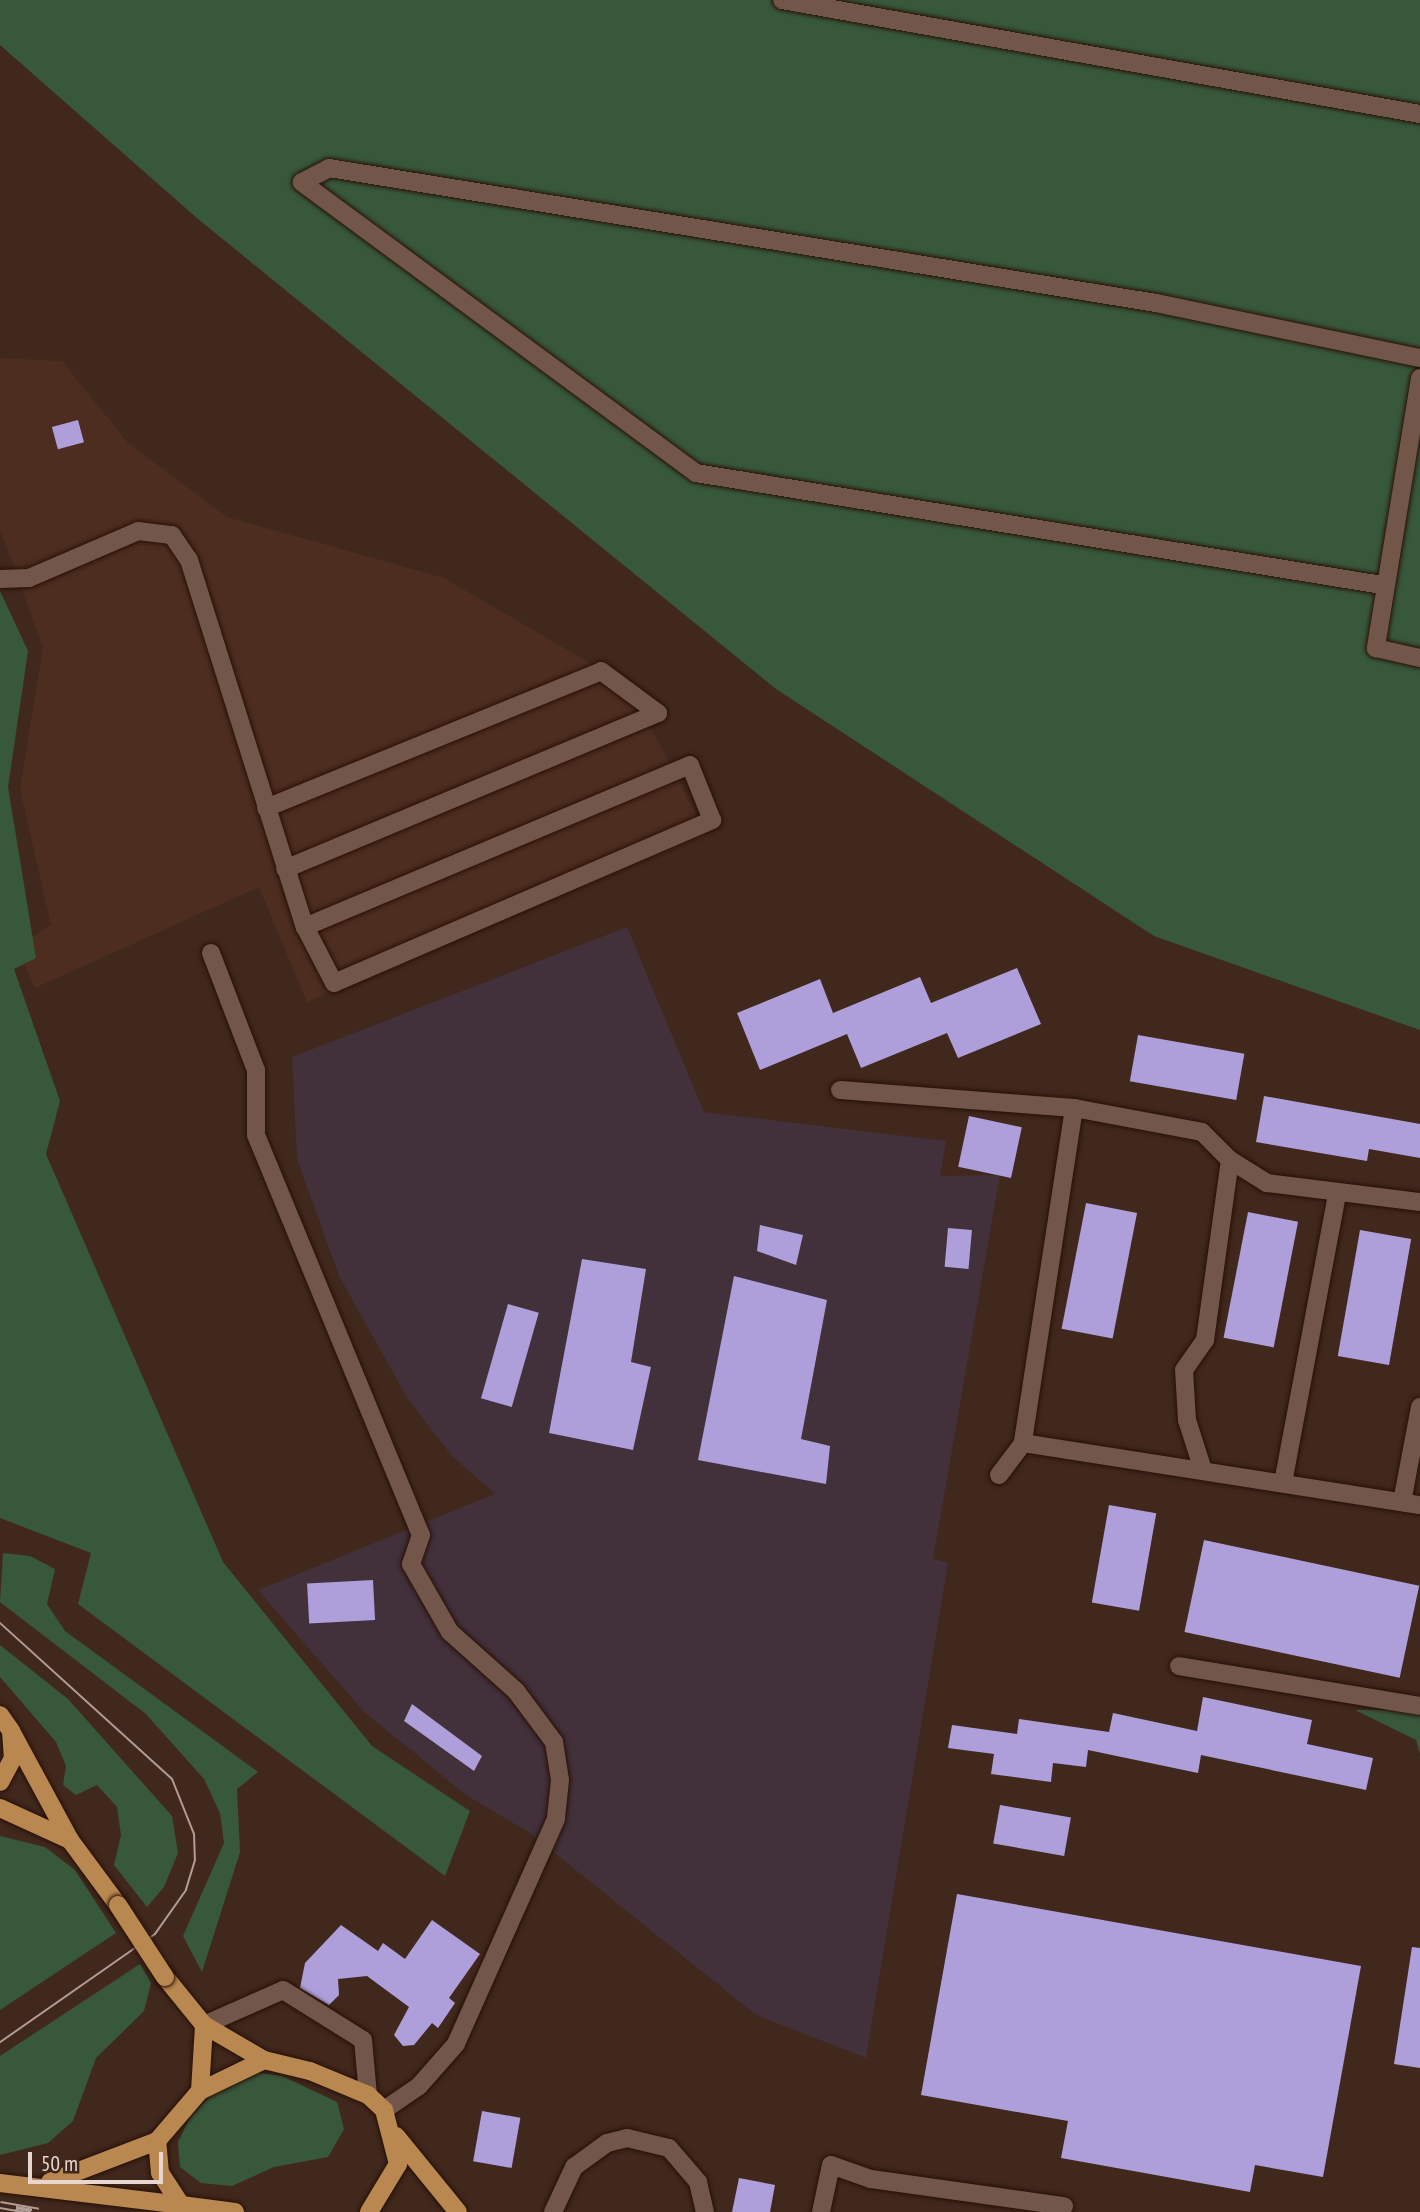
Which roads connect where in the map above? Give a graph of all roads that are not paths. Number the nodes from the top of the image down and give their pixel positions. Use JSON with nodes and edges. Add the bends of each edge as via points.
{"nodes":[{"id":1,"x":782,"y":0,"type":"edge"},
{"id":2,"x":1420,"y":114,"type":"edge"},
{"id":3,"x":1420,"y":358,"type":"edge"},
{"id":4,"x":1420,"y":378,"type":"edge"},
{"id":5,"x":0,"y":579,"type":"edge"},
{"id":6,"x":1382,"y":584,"type":"junction"},
{"id":7,"x":1420,"y":658,"type":"edge"},
{"id":8,"x":266,"y":808,"type":"junction"},
{"id":9,"x":285,"y":869,"type":"junction"},
{"id":10,"x":304,"y":927,"type":"junction"},
{"id":11,"x":211,"y":953,"type":"dead end"},
{"id":12,"x":840,"y":1090,"type":"dead end"},
{"id":13,"x":1074,"y":1108,"type":"junction"},
{"id":14,"x":1230,"y":1160,"type":"junction"},
{"id":15,"x":1337,"y":1194,"type":"junction"},
{"id":16,"x":1420,"y":1202,"type":"edge"},
{"id":17,"x":1420,"y":1407,"type":"edge"},
{"id":18,"x":1023,"y":1443,"type":"junction"},
{"id":19,"x":1202,"y":1467,"type":"junction"},
{"id":20,"x":999,"y":1475,"type":"dead end"},
{"id":21,"x":1283,"y":1483,"type":"junction"},
{"id":22,"x":1411,"y":1503,"type":"edge"},
{"id":23,"x":1179,"y":1666,"type":"dead end"},
{"id":24,"x":1420,"y":1706,"type":"edge"},
{"id":25,"x":0,"y":1715,"type":"edge"},
{"id":26,"x":11,"y":1731,"type":"junction"},
{"id":27,"x":0,"y":1782,"type":"edge"},
{"id":28,"x":0,"y":1808,"type":"edge"},
{"id":29,"x":70,"y":1840,"type":"junction"},
{"id":30,"x":204,"y":2025,"type":"junction"},
{"id":31,"x":264,"y":2060,"type":"junction"},
{"id":32,"x":200,"y":2091,"type":"junction"},
{"id":33,"x":368,"y":2095,"type":"junction"},
{"id":34,"x":383,"y":2110,"type":"junction"},
{"id":35,"x":395,"y":2134,"type":"junction"},
{"id":36,"x":157,"y":2141,"type":"junction"},
{"id":37,"x":0,"y":2182,"type":"edge"},
{"id":38,"x":40,"y":2184,"type":"junction"},
{"id":39,"x":181,"y":2205,"type":"junction"},
{"id":40,"x":1064,"y":2206,"type":"dead end"},
{"id":41,"x":235,"y":2212,"type":"edge"},
{"id":42,"x":369,"y":2212,"type":"edge"},
{"id":43,"x":458,"y":2212,"type":"edge"},
{"id":44,"x":553,"y":2212,"type":"edge"},
{"id":45,"x":705,"y":2212,"type":"edge"},
{"id":46,"x":821,"y":2212,"type":"edge"}],
"edges":[{"from":1,"to":2,"type":"street"},
{"from":3,"to":6,"type":"street","via":[[1156,303],[329,168],[302,182],[696,473]]},
{"from":4,"to":6,"type":"street"},
{"from":5,"to":8,"type":"street","via":[[29,578],[138,531],[172,535],[190,560]]},
{"from":6,"to":7,"type":"street","via":[[1376,648]]},
{"from":8,"to":9,"type":"street"},
{"from":8,"to":9,"type":"street","via":[[601,671],[658,713]]},
{"from":9,"to":10,"type":"street"},
{"from":10,"to":10,"type":"street","via":[[334,983],[712,820],[690,765]]},
{"from":11,"to":34,"type":"street","via":[[256,1070],[256,1135],[421,1535],[411,1564],[450,1632],[516,1692],[554,1742],[560,1780],[556,1819],[456,2045],[419,2086]]},
{"from":12,"to":13,"type":"street"},
{"from":13,"to":14,"type":"street","via":[[1202,1132]]},
{"from":13,"to":18,"type":"street"},
{"from":14,"to":15,"type":"street","via":[[1267,1183]]},
{"from":14,"to":19,"type":"street","via":[[1205,1340],[1184,1370],[1186,1420]]},
{"from":15,"to":16,"type":"street"},
{"from":15,"to":21,"type":"street"},
{"from":17,"to":22,"type":"street"},
{"from":18,"to":19,"type":"street"},
{"from":18,"to":20,"type":"street"},
{"from":19,"to":21,"type":"street"},
{"from":21,"to":22,"type":"street"},
{"from":23,"to":24,"type":"street"},
{"from":25,"to":26,"type":"main road"},
{"from":26,"to":27,"type":"main road","via":[[13,1758]]},
{"from":26,"to":29,"type":"main road"},
{"from":28,"to":29,"type":"main road"},
{"from":29,"to":30,"type":"main road","bridge":true},
{"from":30,"to":31,"type":"main road"},
{"from":30,"to":32,"type":"main road"},
{"from":30,"to":33,"type":"street","via":[[284,1990],[363,2040]]},
{"from":31,"to":32,"type":"main road"},
{"from":31,"to":33,"type":"main road","via":[[310,2071]]},
{"from":32,"to":36,"type":"main road"},
{"from":33,"to":34,"type":"main road"},
{"from":34,"to":35,"type":"main road"},
{"from":35,"to":42,"type":"main road","via":[[398,2164]]},
{"from":35,"to":43,"type":"main road"},
{"from":36,"to":38,"type":"main road","via":[[77,2176]]},
{"from":36,"to":39,"type":"main road","via":[[160,2173]]},
{"from":37,"to":38,"type":"main road"},
{"from":38,"to":39,"type":"main road"},
{"from":39,"to":41,"type":"main road"},
{"from":40,"to":46,"type":"street","via":[[871,2179],[831,2165]]},
{"from":44,"to":45,"type":"street","via":[[574,2167],[607,2143],[627,2138],[669,2148],[698,2182]]}]}
